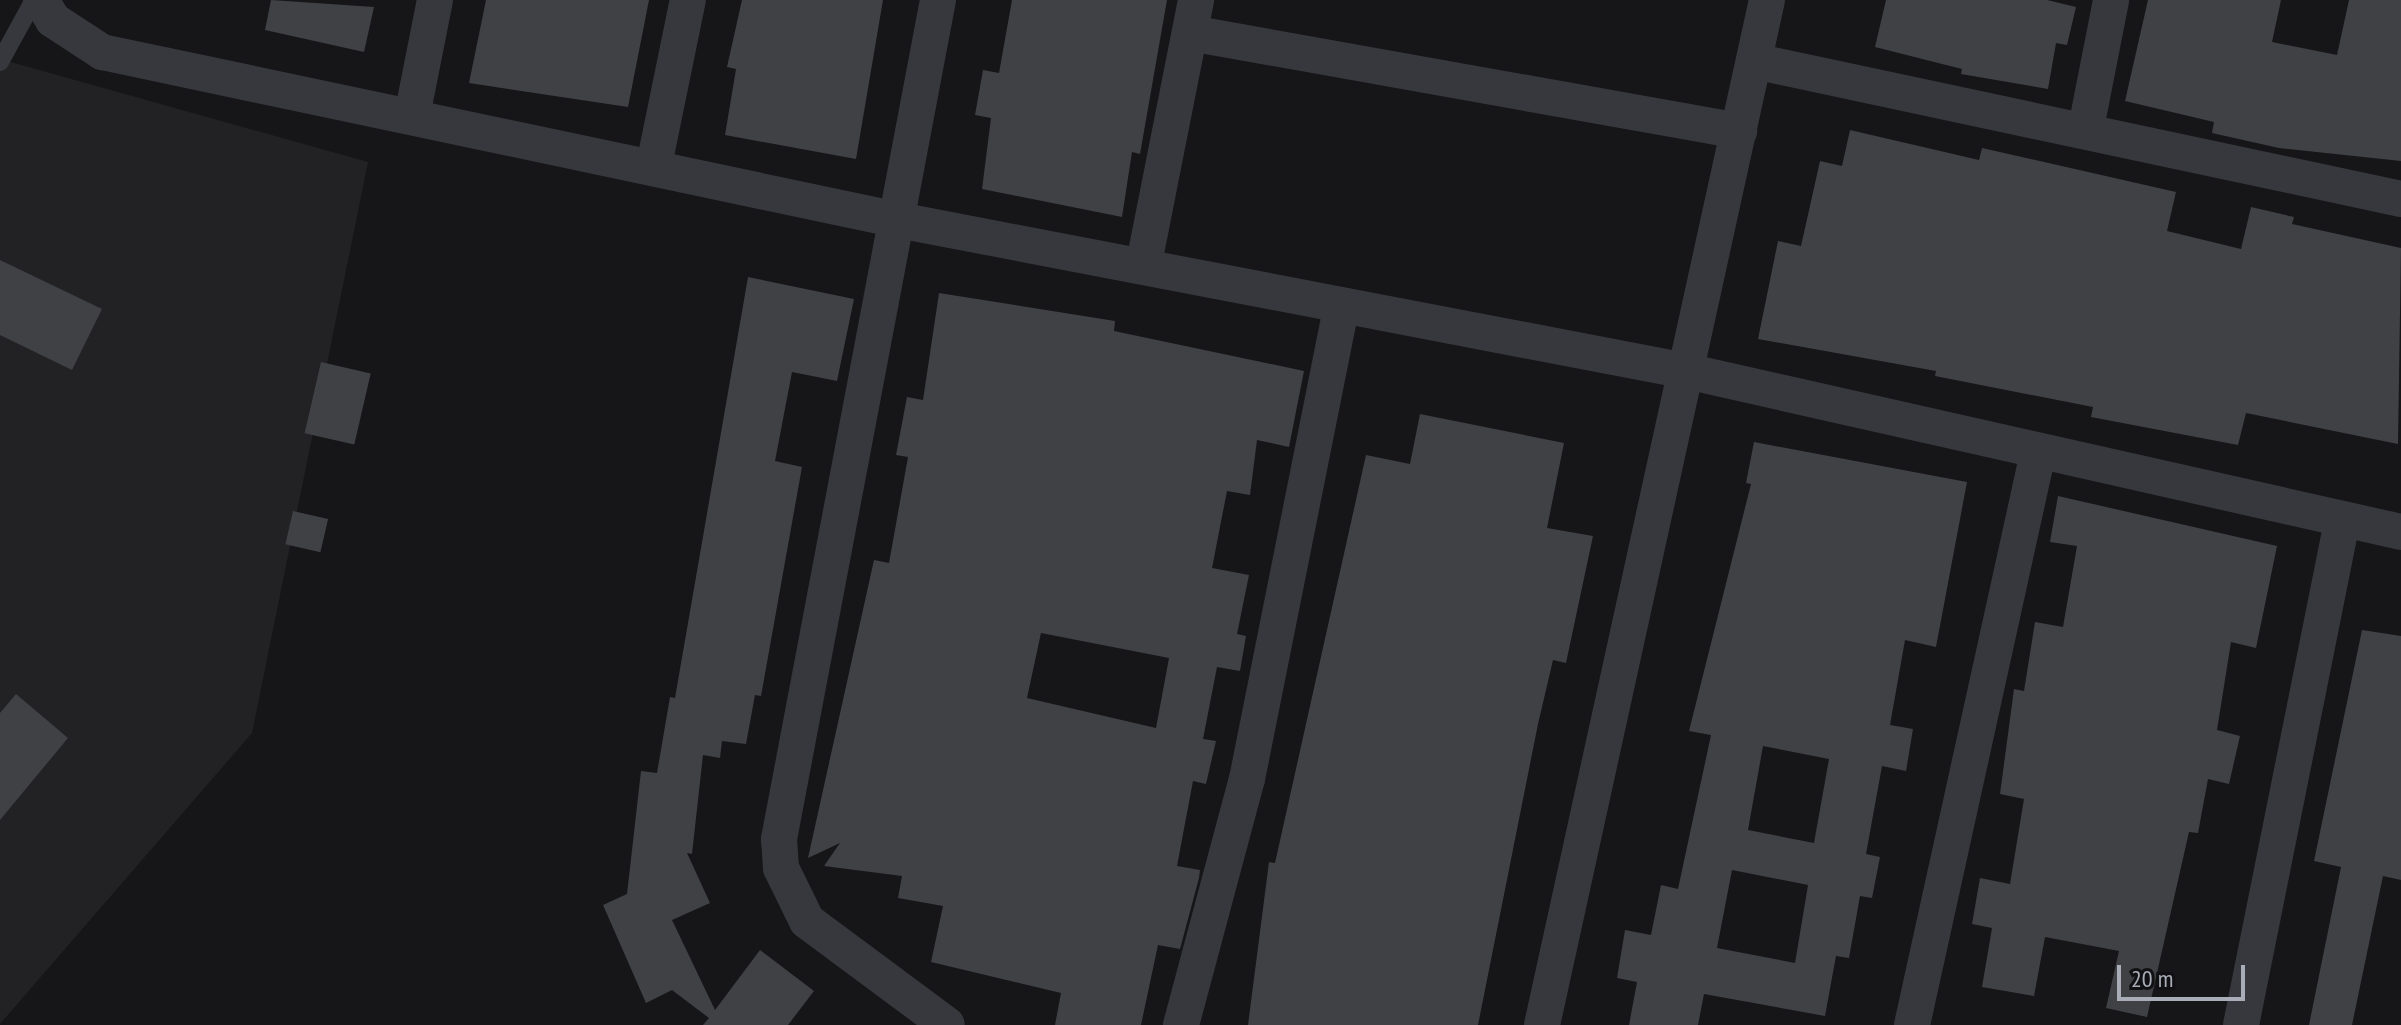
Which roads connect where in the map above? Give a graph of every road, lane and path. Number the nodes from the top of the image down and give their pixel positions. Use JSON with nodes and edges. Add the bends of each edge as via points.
{"nodes":[{"id":1,"x":34,"y":0,"type":"edge"},
{"id":2,"x":41,"y":0,"type":"edge"},
{"id":3,"x":435,"y":0,"type":"edge"},
{"id":4,"x":688,"y":0,"type":"edge"},
{"id":5,"x":938,"y":0,"type":"edge"},
{"id":6,"x":1767,"y":0,"type":"edge"},
{"id":7,"x":2111,"y":0,"type":"edge"},
{"id":8,"x":1193,"y":16,"type":"edge"},
{"id":9,"x":1754,"y":61,"type":"junction"},
{"id":10,"x":0,"y":62,"type":"edge"},
{"id":11,"x":412,"y":116,"type":"junction"},
{"id":12,"x":2086,"y":128,"type":"junction"},
{"id":13,"x":1739,"y":131,"type":"junction"},
{"id":14,"x":654,"y":165,"type":"junction"},
{"id":15,"x":2401,"y":199,"type":"edge"},
{"id":16,"x":893,"y":219,"type":"junction"},
{"id":17,"x":1144,"y":263,"type":"junction"},
{"id":18,"x":1341,"y":308,"type":"junction"},
{"id":19,"x":1686,"y":371,"type":"junction"},
{"id":20,"x":2038,"y":453,"type":"junction"},
{"id":21,"x":2342,"y":522,"type":"junction"},
{"id":22,"x":2401,"y":532,"type":"edge"},
{"id":23,"x":947,"y":1025,"type":"edge"},
{"id":24,"x":1181,"y":1025,"type":"edge"},
{"id":25,"x":1542,"y":1025,"type":"edge"},
{"id":26,"x":1912,"y":1025,"type":"edge"},
{"id":27,"x":2241,"y":1025,"type":"edge"}],
"edges":[{"from":1,"to":10,"type":"lane"},
{"from":2,"to":11,"type":"street","via":[[53,20],[102,52]]},
{"from":3,"to":11,"type":"street"},
{"from":4,"to":14,"type":"street"},
{"from":5,"to":16,"type":"street"},
{"from":6,"to":9,"type":"street"},
{"from":7,"to":12,"type":"street"},
{"from":8,"to":13,"type":"street"},
{"from":8,"to":17,"type":"street"},
{"from":9,"to":12,"type":"street"},
{"from":9,"to":13,"type":"street"},
{"from":11,"to":14,"type":"street"},
{"from":12,"to":15,"type":"street"},
{"from":13,"to":19,"type":"street"},
{"from":14,"to":16,"type":"street"},
{"from":16,"to":17,"type":"street"},
{"from":16,"to":23,"type":"street","via":[[779,839],[781,868],[807,921]]},
{"from":17,"to":18,"type":"street"},
{"from":18,"to":19,"type":"street"},
{"from":18,"to":24,"type":"street","via":[[1247,779]]},
{"from":19,"to":20,"type":"street"},
{"from":19,"to":25,"type":"street"},
{"from":20,"to":21,"type":"street"},
{"from":20,"to":26,"type":"street"},
{"from":21,"to":22,"type":"street"},
{"from":21,"to":27,"type":"street"}]}
